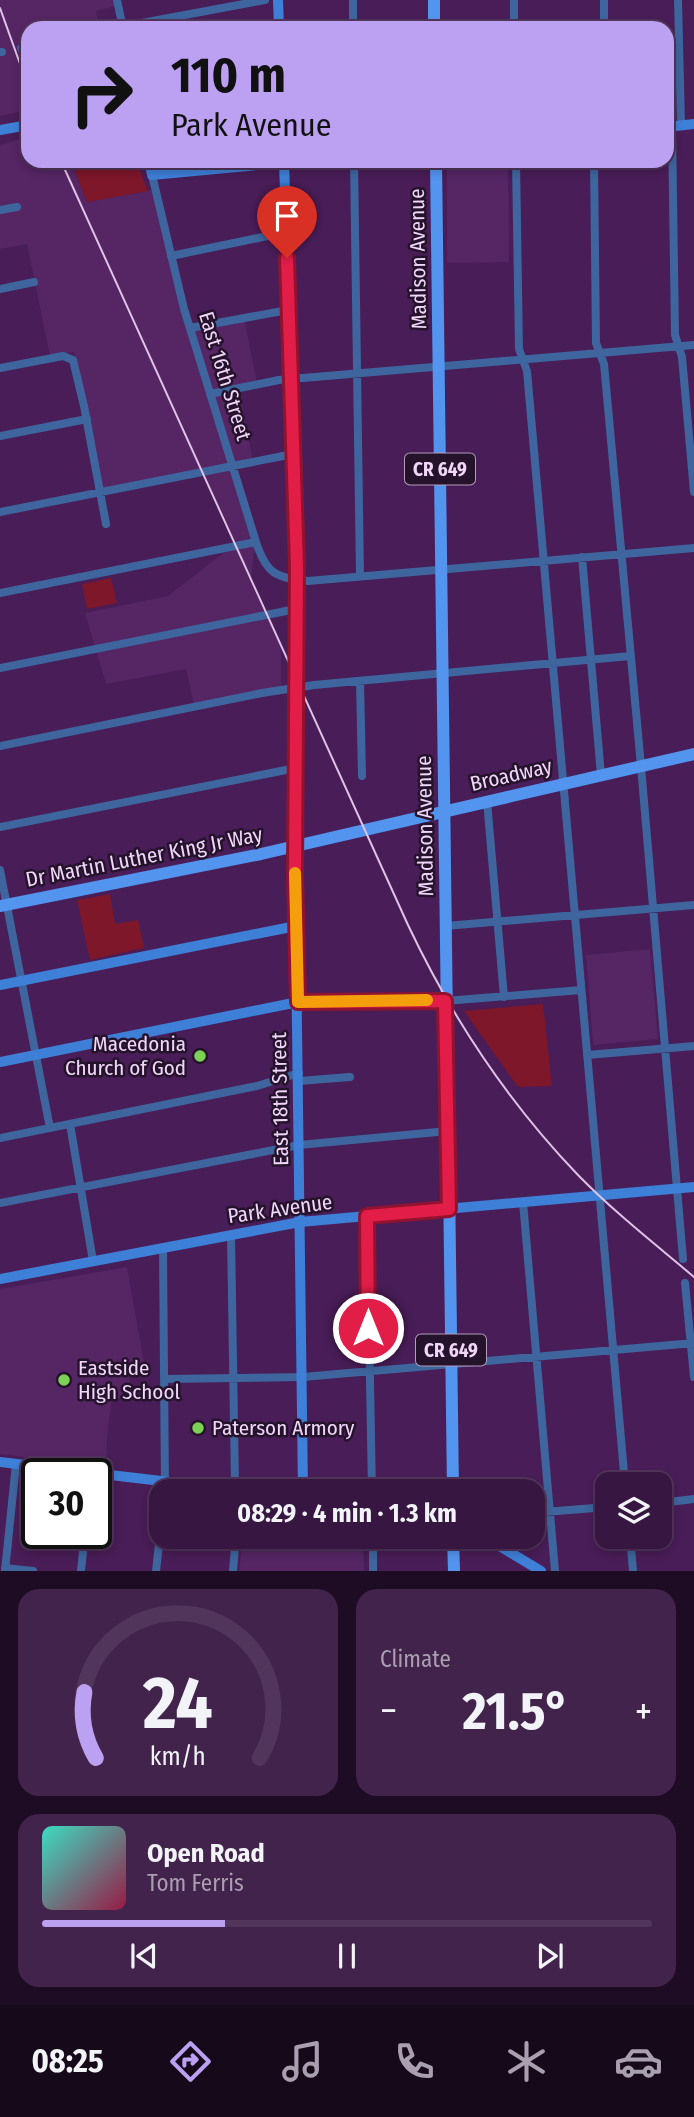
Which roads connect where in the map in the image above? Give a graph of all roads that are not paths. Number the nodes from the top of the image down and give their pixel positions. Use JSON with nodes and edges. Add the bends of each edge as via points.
{"nodes":[{"id":1,"x":117,"y":0,"type":"edge"},
{"id":2,"x":265,"y":0,"type":"edge"},
{"id":3,"x":278,"y":0,"type":"edge"},
{"id":4,"x":352,"y":0,"type":"edge"},
{"id":5,"x":433,"y":0,"type":"edge"},
{"id":6,"x":514,"y":0,"type":"edge"},
{"id":7,"x":604,"y":0,"type":"edge"},
{"id":8,"x":678,"y":0,"type":"edge"},
{"id":9,"x":119,"y":21,"type":"edge"},
{"id":10,"x":152,"y":21,"type":"edge"},
{"id":11,"x":279,"y":21,"type":"edge"},
{"id":12,"x":353,"y":21,"type":"edge"},
{"id":13,"x":434,"y":21,"type":"edge"},
{"id":14,"x":514,"y":21,"type":"edge"},
{"id":15,"x":604,"y":21,"type":"edge"},
{"id":16,"x":674,"y":101,"type":"edge"},
{"id":17,"x":694,"y":124,"type":"edge"},
{"id":18,"x":21,"y":126,"type":"edge"},
{"id":19,"x":674,"y":126,"type":"edge"},
{"id":20,"x":0,"y":130,"type":"edge"},
{"id":21,"x":150,"y":168,"type":"edge"},
{"id":22,"x":223,"y":168,"type":"edge"},
{"id":23,"x":284,"y":168,"type":"edge"},
{"id":24,"x":354,"y":168,"type":"edge"},
{"id":25,"x":436,"y":168,"type":"edge"},
{"id":26,"x":516,"y":168,"type":"edge"},
{"id":27,"x":594,"y":168,"type":"edge"},
{"id":28,"x":673,"y":168,"type":"edge"},
{"id":29,"x":152,"y":175,"type":"junction"},
{"id":30,"x":17,"y":207,"type":"dead end"},
{"id":31,"x":0,"y":210,"type":"edge"},
{"id":32,"x":287,"y":232,"type":"junction"},
{"id":33,"x":171,"y":256,"type":"junction"},
{"id":34,"x":34,"y":282,"type":"dead end"},
{"id":35,"x":0,"y":289,"type":"edge"},
{"id":36,"x":288,"y":310,"type":"junction"},
{"id":37,"x":190,"y":328,"type":"junction"},
{"id":38,"x":694,"y":345,"type":"edge"},
{"id":39,"x":679,"y":346,"type":"junction"},
{"id":40,"x":600,"y":353,"type":"junction"},
{"id":41,"x":523,"y":360,"type":"junction"},
{"id":42,"x":439,"y":367,"type":"junction"},
{"id":43,"x":0,"y":368,"type":"edge"},
{"id":44,"x":357,"y":374,"type":"junction"},
{"id":45,"x":290,"y":380,"type":"junction"},
{"id":46,"x":210,"y":394,"type":"junction"},
{"id":47,"x":87,"y":419,"type":"junction"},
{"id":48,"x":0,"y":436,"type":"edge"},
{"id":49,"x":293,"y":454,"type":"junction"},
{"id":50,"x":233,"y":466,"type":"junction"},
{"id":51,"x":100,"y":492,"type":"junction"},
{"id":52,"x":694,"y":492,"type":"edge"},
{"id":53,"x":0,"y":512,"type":"edge"},
{"id":54,"x":106,"y":524,"type":"dead end"},
{"id":55,"x":256,"y":542,"type":"junction"},
{"id":56,"x":694,"y":548,"type":"edge"},
{"id":57,"x":620,"y":554,"type":"junction"},
{"id":58,"x":582,"y":557,"type":"junction"},
{"id":59,"x":544,"y":560,"type":"junction"},
{"id":60,"x":441,"y":570,"type":"junction"},
{"id":61,"x":360,"y":576,"type":"junction"},
{"id":62,"x":296,"y":580,"type":"junction"},
{"id":63,"x":0,"y":593,"type":"edge"},
{"id":64,"x":296,"y":610,"type":"junction"},
{"id":65,"x":631,"y":656,"type":"junction"},
{"id":66,"x":590,"y":660,"type":"junction"},
{"id":67,"x":552,"y":663,"type":"junction"},
{"id":68,"x":0,"y":668,"type":"edge"},
{"id":69,"x":443,"y":673,"type":"junction"},
{"id":70,"x":360,"y":681,"type":"junction"},
{"id":71,"x":296,"y":688,"type":"junction"},
{"id":72,"x":0,"y":746,"type":"edge"},
{"id":73,"x":694,"y":754,"type":"edge"},
{"id":74,"x":641,"y":766,"type":"junction"},
{"id":75,"x":296,"y":768,"type":"junction"},
{"id":76,"x":601,"y":775,"type":"junction"},
{"id":77,"x":362,"y":776,"type":"dead end"},
{"id":78,"x":563,"y":783,"type":"junction"},
{"id":79,"x":487,"y":801,"type":"junction"},
{"id":80,"x":443,"y":810,"type":"junction"},
{"id":81,"x":0,"y":827,"type":"edge"},
{"id":82,"x":296,"y":845,"type":"junction"},
{"id":83,"x":0,"y":870,"type":"edge"},
{"id":84,"x":3,"y":905,"type":"edge"},
{"id":85,"x":694,"y":905,"type":"edge"},
{"id":86,"x":652,"y":908,"type":"junction"},
{"id":87,"x":575,"y":915,"type":"junction"},
{"id":88,"x":497,"y":922,"type":"junction"},
{"id":89,"x":296,"y":926,"type":"junction"},
{"id":90,"x":445,"y":926,"type":"junction"},
{"id":91,"x":21,"y":981,"type":"junction"},
{"id":92,"x":0,"y":985,"type":"edge"},
{"id":93,"x":582,"y":990,"type":"junction"},
{"id":94,"x":504,"y":997,"type":"junction"},
{"id":95,"x":445,"y":1001,"type":"junction"},
{"id":96,"x":298,"y":1002,"type":"junction"},
{"id":97,"x":694,"y":1046,"type":"edge"},
{"id":98,"x":666,"y":1049,"type":"junction"},
{"id":99,"x":36,"y":1055,"type":"junction"},
{"id":100,"x":587,"y":1055,"type":"junction"},
{"id":101,"x":0,"y":1062,"type":"edge"},
{"id":102,"x":299,"y":1077,"type":"junction"},
{"id":103,"x":350,"y":1077,"type":"dead end"},
{"id":104,"x":69,"y":1124,"type":"junction"},
{"id":105,"x":50,"y":1128,"type":"junction"},
{"id":106,"x":449,"y":1131,"type":"junction"},
{"id":107,"x":0,"y":1138,"type":"edge"},
{"id":108,"x":299,"y":1145,"type":"junction"},
{"id":109,"x":694,"y":1187,"type":"edge"},
{"id":110,"x":81,"y":1188,"type":"junction"},
{"id":111,"x":678,"y":1189,"type":"junction"},
{"id":112,"x":599,"y":1197,"type":"junction"},
{"id":113,"x":523,"y":1202,"type":"junction"},
{"id":114,"x":0,"y":1203,"type":"edge"},
{"id":115,"x":449,"y":1209,"type":"junction"},
{"id":116,"x":367,"y":1216,"type":"junction"},
{"id":117,"x":300,"y":1223,"type":"junction"},
{"id":118,"x":231,"y":1235,"type":"junction"},
{"id":119,"x":163,"y":1248,"type":"junction"},
{"id":120,"x":683,"y":1259,"type":"dead end"},
{"id":121,"x":93,"y":1261,"type":"junction"},
{"id":122,"x":0,"y":1279,"type":"edge"},
{"id":123,"x":685,"y":1283,"type":"dead end"},
{"id":124,"x":693,"y":1344,"type":"edge"},
{"id":125,"x":614,"y":1350,"type":"junction"},
{"id":126,"x":536,"y":1357,"type":"junction"},
{"id":127,"x":451,"y":1364,"type":"junction"},
{"id":128,"x":369,"y":1372,"type":"junction"},
{"id":129,"x":303,"y":1377,"type":"junction"},
{"id":130,"x":694,"y":1377,"type":"edge"},
{"id":131,"x":234,"y":1378,"type":"junction"},
{"id":132,"x":164,"y":1379,"type":"junction"},
{"id":133,"x":0,"y":1462,"type":"edge"},
{"id":134,"x":16,"y":1464,"type":"junction"},
{"id":135,"x":21,"y":1465,"type":"edge"},
{"id":136,"x":624,"y":1472,"type":"edge"},
{"id":137,"x":112,"y":1477,"type":"edge"},
{"id":138,"x":166,"y":1479,"type":"edge"},
{"id":139,"x":239,"y":1479,"type":"edge"},
{"id":140,"x":303,"y":1479,"type":"edge"},
{"id":141,"x":372,"y":1479,"type":"edge"},
{"id":142,"x":453,"y":1479,"type":"edge"},
{"id":143,"x":149,"y":1483,"type":"edge"},
{"id":144,"x":694,"y":1499,"type":"edge"},
{"id":145,"x":672,"y":1502,"type":"edge"},
{"id":146,"x":595,"y":1508,"type":"edge"},
{"id":147,"x":545,"y":1512,"type":"edge"},
{"id":148,"x":550,"y":1512,"type":"junction"},
{"id":149,"x":83,"y":1549,"type":"edge"},
{"id":150,"x":158,"y":1549,"type":"edge"},
{"id":151,"x":235,"y":1549,"type":"edge"},
{"id":152,"x":373,"y":1549,"type":"edge"},
{"id":153,"x":453,"y":1549,"type":"edge"},
{"id":154,"x":505,"y":1549,"type":"edge"},
{"id":155,"x":631,"y":1549,"type":"edge"},
{"id":156,"x":5,"y":1569,"type":"edge"},
{"id":157,"x":33,"y":1571,"type":"edge"},
{"id":158,"x":81,"y":1571,"type":"edge"},
{"id":159,"x":156,"y":1571,"type":"edge"},
{"id":160,"x":233,"y":1571,"type":"edge"},
{"id":161,"x":373,"y":1571,"type":"edge"},
{"id":162,"x":454,"y":1571,"type":"edge"},
{"id":163,"x":541,"y":1571,"type":"edge"},
{"id":164,"x":555,"y":1571,"type":"edge"},
{"id":165,"x":633,"y":1571,"type":"edge"}],
"edges":[{"from":1,"to":9,"type":"street"},
{"from":2,"to":10,"type":"street"},
{"from":3,"to":11,"type":"street"},
{"from":4,"to":12,"type":"street"},
{"from":5,"to":13,"type":"main road"},
{"from":6,"to":14,"type":"street"},
{"from":7,"to":15,"type":"street"},
{"from":8,"to":16,"type":"street"},
{"from":17,"to":19,"type":"street"},
{"from":18,"to":20,"type":"street"},
{"from":21,"to":29,"type":"street","name":"East 16th Street"},
{"from":22,"to":29,"type":"street"},
{"from":23,"to":32,"type":"street","name":"East 18th Street"},
{"from":24,"to":44,"type":"street"},
{"from":25,"to":42,"type":"main road","name":"Madison Avenue","number":"CR 649"},
{"from":26,"to":41,"type":"street","via":[[519,349]]},
{"from":27,"to":40,"type":"street","via":[[596,342]]},
{"from":28,"to":39,"type":"street","via":[[673,296]]},
{"from":29,"to":33,"type":"street","name":"East 16th Street"},
{"from":30,"to":31,"type":"street"},
{"from":32,"to":33,"type":"street"},
{"from":32,"to":36,"type":"street","name":"East 18th Street"},
{"from":33,"to":37,"type":"street","name":"East 16th Street"},
{"from":34,"to":35,"type":"street"},
{"from":36,"to":37,"type":"street"},
{"from":36,"to":45,"type":"street","name":"East 18th Street"},
{"from":37,"to":46,"type":"street","name":"East 16th Street"},
{"from":38,"to":39,"type":"street"},
{"from":39,"to":40,"type":"street"},
{"from":39,"to":52,"type":"street"},
{"from":40,"to":41,"type":"street"},
{"from":40,"to":57,"type":"street"},
{"from":41,"to":42,"type":"street"},
{"from":41,"to":59,"type":"street"},
{"from":42,"to":44,"type":"street"},
{"from":42,"to":60,"type":"main road","name":"Madison Avenue","number":"CR 649"},
{"from":43,"to":47,"type":"street","via":[[63,356],[73,360]]},
{"from":44,"to":45,"type":"street"},
{"from":44,"to":61,"type":"street"},
{"from":45,"to":46,"type":"street"},
{"from":45,"to":49,"type":"street","name":"East 18th Street"},
{"from":46,"to":50,"type":"street","name":"East 16th Street"},
{"from":47,"to":48,"type":"street"},
{"from":47,"to":51,"type":"street"},
{"from":49,"to":50,"type":"street"},
{"from":49,"to":62,"type":"street","name":"East 18th Street"},
{"from":50,"to":51,"type":"street"},
{"from":50,"to":55,"type":"street","name":"East 16th Street"},
{"from":51,"to":53,"type":"street"},
{"from":51,"to":54,"type":"street"},
{"from":55,"to":62,"type":"street","name":"East 16th Street","via":[[269,570]]},
{"from":55,"to":63,"type":"street"},
{"from":56,"to":57,"type":"street"},
{"from":57,"to":58,"type":"street"},
{"from":57,"to":65,"type":"street"},
{"from":58,"to":59,"type":"street"},
{"from":58,"to":66,"type":"street"},
{"from":59,"to":60,"type":"street"},
{"from":59,"to":67,"type":"street"},
{"from":60,"to":61,"type":"street"},
{"from":60,"to":69,"type":"main road","name":"Madison Avenue","number":"CR 649"},
{"from":61,"to":62,"type":"street"},
{"from":62,"to":64,"type":"street","name":"East 18th Street"},
{"from":64,"to":68,"type":"street"},
{"from":64,"to":71,"type":"street","name":"East 18th Street"},
{"from":65,"to":66,"type":"street"},
{"from":65,"to":74,"type":"street"},
{"from":66,"to":67,"type":"street"},
{"from":66,"to":76,"type":"street"},
{"from":67,"to":69,"type":"street"},
{"from":67,"to":78,"type":"street"},
{"from":69,"to":70,"type":"street"},
{"from":69,"to":80,"type":"main road","name":"Madison Avenue","number":"CR 649"},
{"from":70,"to":71,"type":"street"},
{"from":70,"to":77,"type":"street"},
{"from":71,"to":72,"type":"street"},
{"from":71,"to":75,"type":"street","name":"East 18th Street"},
{"from":73,"to":74,"type":"main road","name":"Broadway"},
{"from":74,"to":76,"type":"main road","name":"Broadway"},
{"from":74,"to":86,"type":"street"},
{"from":75,"to":81,"type":"street"},
{"from":75,"to":82,"type":"street","name":"East 18th Street"},
{"from":76,"to":78,"type":"main road","name":"Broadway"},
{"from":78,"to":79,"type":"main road","name":"Broadway"},
{"from":78,"to":87,"type":"street"},
{"from":79,"to":80,"type":"main road","name":"Broadway"},
{"from":79,"to":88,"type":"street"},
{"from":80,"to":82,"type":"main road","name":"Broadway"},
{"from":80,"to":90,"type":"main road","name":"Madison Avenue","number":"CR 649"},
{"from":82,"to":84,"type":"main road","name":"Dr Martin Luther King Jr Way"},
{"from":82,"to":89,"type":"street","name":"East 18th Street"},
{"from":83,"to":84,"type":"street"},
{"from":84,"to":91,"type":"street"},
{"from":85,"to":86,"type":"street"},
{"from":86,"to":87,"type":"street"},
{"from":86,"to":98,"type":"street"},
{"from":87,"to":88,"type":"street"},
{"from":87,"to":93,"type":"street"},
{"from":88,"to":90,"type":"street"},
{"from":88,"to":94,"type":"street"},
{"from":89,"to":91,"type":"street"},
{"from":89,"to":96,"type":"street","name":"East 18th Street"},
{"from":90,"to":95,"type":"main road","name":"Madison Avenue","number":"CR 649"},
{"from":91,"to":92,"type":"street"},
{"from":91,"to":99,"type":"street"},
{"from":93,"to":94,"type":"street"},
{"from":93,"to":100,"type":"street"},
{"from":94,"to":95,"type":"street"},
{"from":95,"to":96,"type":"street"},
{"from":95,"to":106,"type":"main road","name":"Madison Avenue","number":"CR 649"},
{"from":96,"to":99,"type":"street"},
{"from":96,"to":102,"type":"street","name":"East 18th Street"},
{"from":97,"to":98,"type":"street"},
{"from":98,"to":100,"type":"street"},
{"from":98,"to":111,"type":"street"},
{"from":99,"to":101,"type":"street"},
{"from":99,"to":105,"type":"street"},
{"from":100,"to":112,"type":"street"},
{"from":102,"to":103,"type":"street"},
{"from":102,"to":104,"type":"street"},
{"from":102,"to":108,"type":"street","name":"East 18th Street"},
{"from":104,"to":105,"type":"street"},
{"from":104,"to":110,"type":"street"},
{"from":105,"to":107,"type":"street"},
{"from":106,"to":108,"type":"street"},
{"from":106,"to":115,"type":"main road","name":"Madison Avenue","number":"CR 649"},
{"from":108,"to":110,"type":"street"},
{"from":108,"to":117,"type":"street","name":"East 18th Street"},
{"from":109,"to":111,"type":"street","name":"Park Avenue"},
{"from":110,"to":114,"type":"street"},
{"from":110,"to":121,"type":"street"},
{"from":111,"to":112,"type":"street","name":"Park Avenue"},
{"from":111,"to":120,"type":"street"},
{"from":112,"to":113,"type":"street","name":"Park Avenue"},
{"from":112,"to":125,"type":"street"},
{"from":113,"to":115,"type":"street","name":"Park Avenue"},
{"from":113,"to":126,"type":"street"},
{"from":115,"to":116,"type":"street","name":"Park Avenue"},
{"from":115,"to":127,"type":"main road","name":"Madison Avenue","number":"CR 649"},
{"from":116,"to":117,"type":"street","name":"Park Avenue"},
{"from":116,"to":128,"type":"street"},
{"from":117,"to":118,"type":"street","name":"Park Avenue"},
{"from":117,"to":129,"type":"street","name":"East 18th Street"},
{"from":118,"to":119,"type":"street","name":"Park Avenue"},
{"from":118,"to":131,"type":"street"},
{"from":119,"to":121,"type":"street","name":"Park Avenue"},
{"from":119,"to":132,"type":"street"},
{"from":121,"to":122,"type":"street","name":"Park Avenue"},
{"from":123,"to":124,"type":"street"},
{"from":124,"to":125,"type":"street"},
{"from":124,"to":130,"type":"street"},
{"from":125,"to":126,"type":"street"},
{"from":125,"to":136,"type":"street"},
{"from":126,"to":127,"type":"street"},
{"from":126,"to":148,"type":"street"},
{"from":127,"to":128,"type":"street"},
{"from":127,"to":142,"type":"main road","name":"Madison Avenue","number":"CR 649"},
{"from":128,"to":129,"type":"street"},
{"from":128,"to":141,"type":"street"},
{"from":129,"to":131,"type":"street"},
{"from":129,"to":140,"type":"street","name":"East 18th Street"},
{"from":131,"to":132,"type":"street"},
{"from":131,"to":139,"type":"street"},
{"from":132,"to":138,"type":"street"},
{"from":133,"to":134,"type":"street"},
{"from":134,"to":135,"type":"street"},
{"from":134,"to":156,"type":"street"},
{"from":137,"to":143,"type":"street"},
{"from":144,"to":145,"type":"street"},
{"from":146,"to":148,"type":"street"},
{"from":147,"to":148,"type":"street"},
{"from":148,"to":164,"type":"street"},
{"from":149,"to":158,"type":"street"},
{"from":150,"to":159,"type":"street"},
{"from":151,"to":160,"type":"street"},
{"from":152,"to":161,"type":"street"},
{"from":153,"to":162,"type":"main road"},
{"from":154,"to":163,"type":"street"},
{"from":155,"to":165,"type":"street"},
{"from":156,"to":157,"type":"street"}]}
